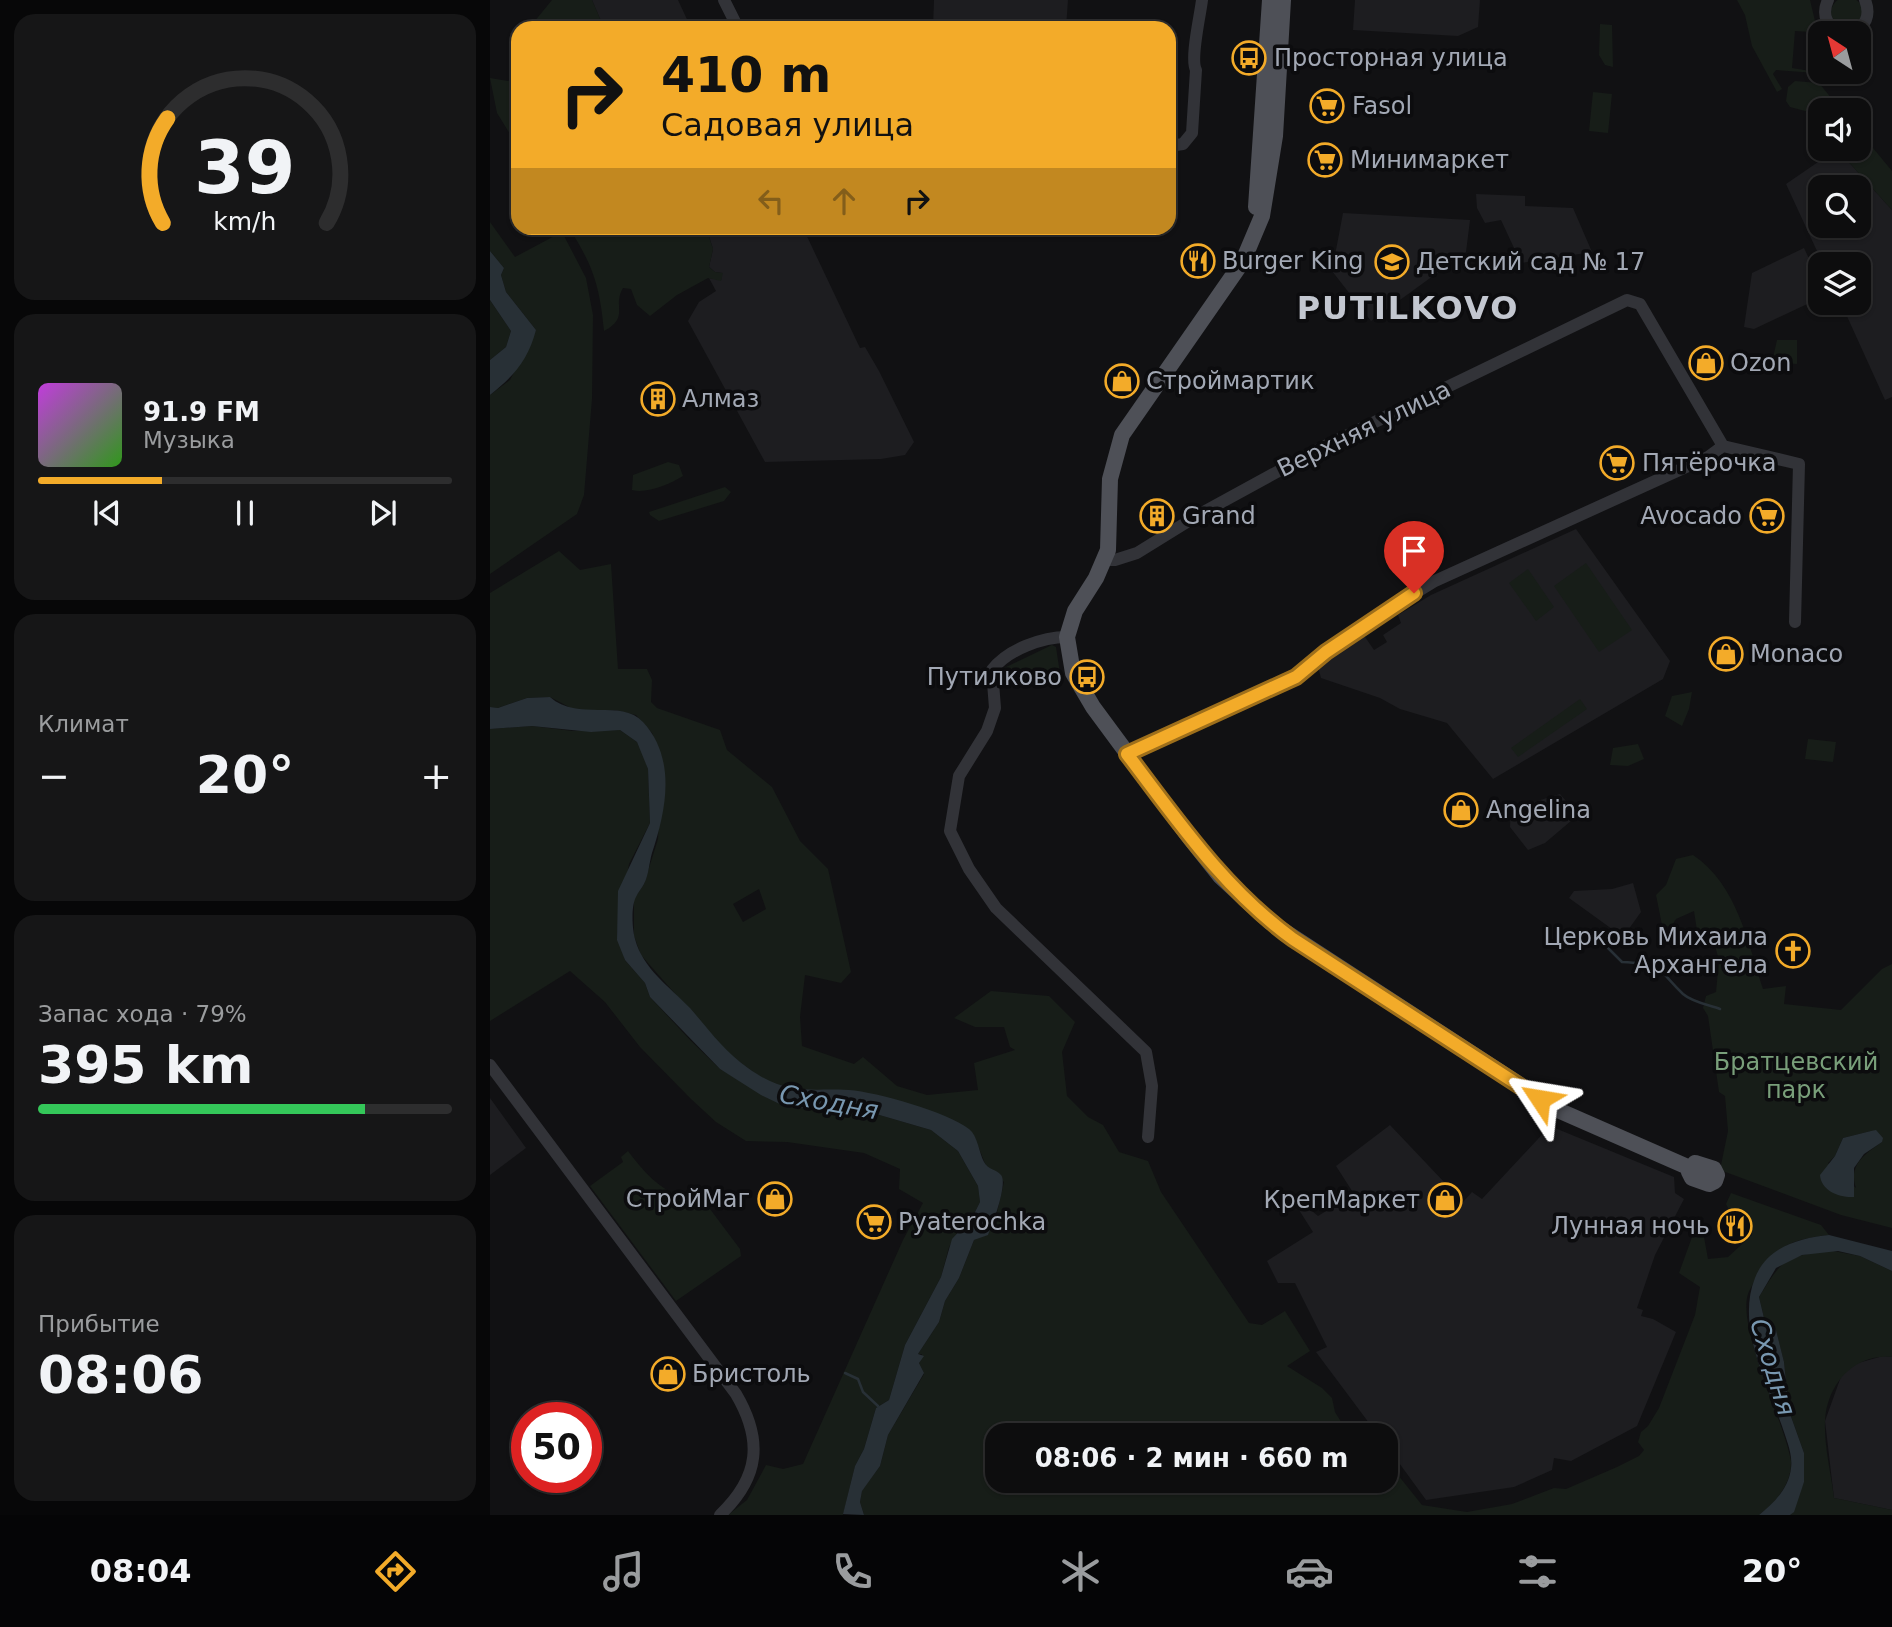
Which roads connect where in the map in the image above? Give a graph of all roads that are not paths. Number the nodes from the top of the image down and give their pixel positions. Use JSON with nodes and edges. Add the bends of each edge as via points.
{"nodes":[{"id":1,"x":724,"y":0,"type":"edge"},
{"id":2,"x":1202,"y":0,"type":"edge"},
{"id":3,"x":1270,"y":0,"type":"edge"},
{"id":4,"x":1283,"y":0,"type":"edge"},
{"id":5,"x":1864,"y":0,"type":"edge"},
{"id":6,"x":1825,"y":2,"type":"edge"},
{"id":7,"x":734,"y":21,"type":"edge"},
{"id":8,"x":1828,"y":21,"type":"edge"},
{"id":9,"x":1865,"y":21,"type":"edge"},
{"id":10,"x":1176,"y":145,"type":"edge"},
{"id":11,"x":1248,"y":251,"type":"junction"},
{"id":12,"x":1723,"y":446,"type":"junction"},
{"id":13,"x":1105,"y":560,"type":"junction"},
{"id":14,"x":1795,"y":622,"type":"dead end"},
{"id":15,"x":1067,"y":636,"type":"junction"},
{"id":16,"x":1127,"y":754,"type":"junction"},
{"id":17,"x":490,"y":1065,"type":"edge"},
{"id":18,"x":1148,"y":1136,"type":"dead end"},
{"id":19,"x":1690,"y":1168,"type":"dead end"},
{"id":20,"x":720,"y":1515,"type":"edge"}],
"edges":[{"from":1,"to":7,"type":"street"},
{"from":2,"to":10,"type":"street","via":[[1193,48],[1192,133]]},
{"from":3,"to":11,"type":"main road","via":[[1259,172]]},
{"from":4,"to":11,"type":"main road","via":[[1271,173],[1262,216]]},
{"from":5,"to":9,"type":"street"},
{"from":6,"to":8,"type":"street"},
{"from":11,"to":13,"type":"main road","via":[[1122,435],[1110,479],[1110,536]]},
{"from":12,"to":13,"type":"street","name":"Верхняя улица","via":[[1640,304],[1627,300],[1319,449],[1137,553]]},
{"from":12,"to":14,"type":"street","via":[[1799,464]]},
{"from":12,"to":16,"type":"street","via":[[1708,457],[1435,581],[1378,616],[1296,677]]},
{"from":13,"to":15,"type":"main road","via":[[1075,611]]},
{"from":15,"to":16,"type":"main road","via":[[1073,673]]},
{"from":15,"to":18,"type":"street","via":[[1049,637],[1028,646],[992,670],[995,708],[988,731],[959,776],[950,831],[996,908],[1146,1052],[1152,1086]]},
{"from":16,"to":19,"type":"main road","via":[[1220,876],[1285,933],[1560,1111]]},
{"from":17,"to":20,"type":"street","via":[[736,1394],[755,1434],[754,1452],[736,1499]]}]}
